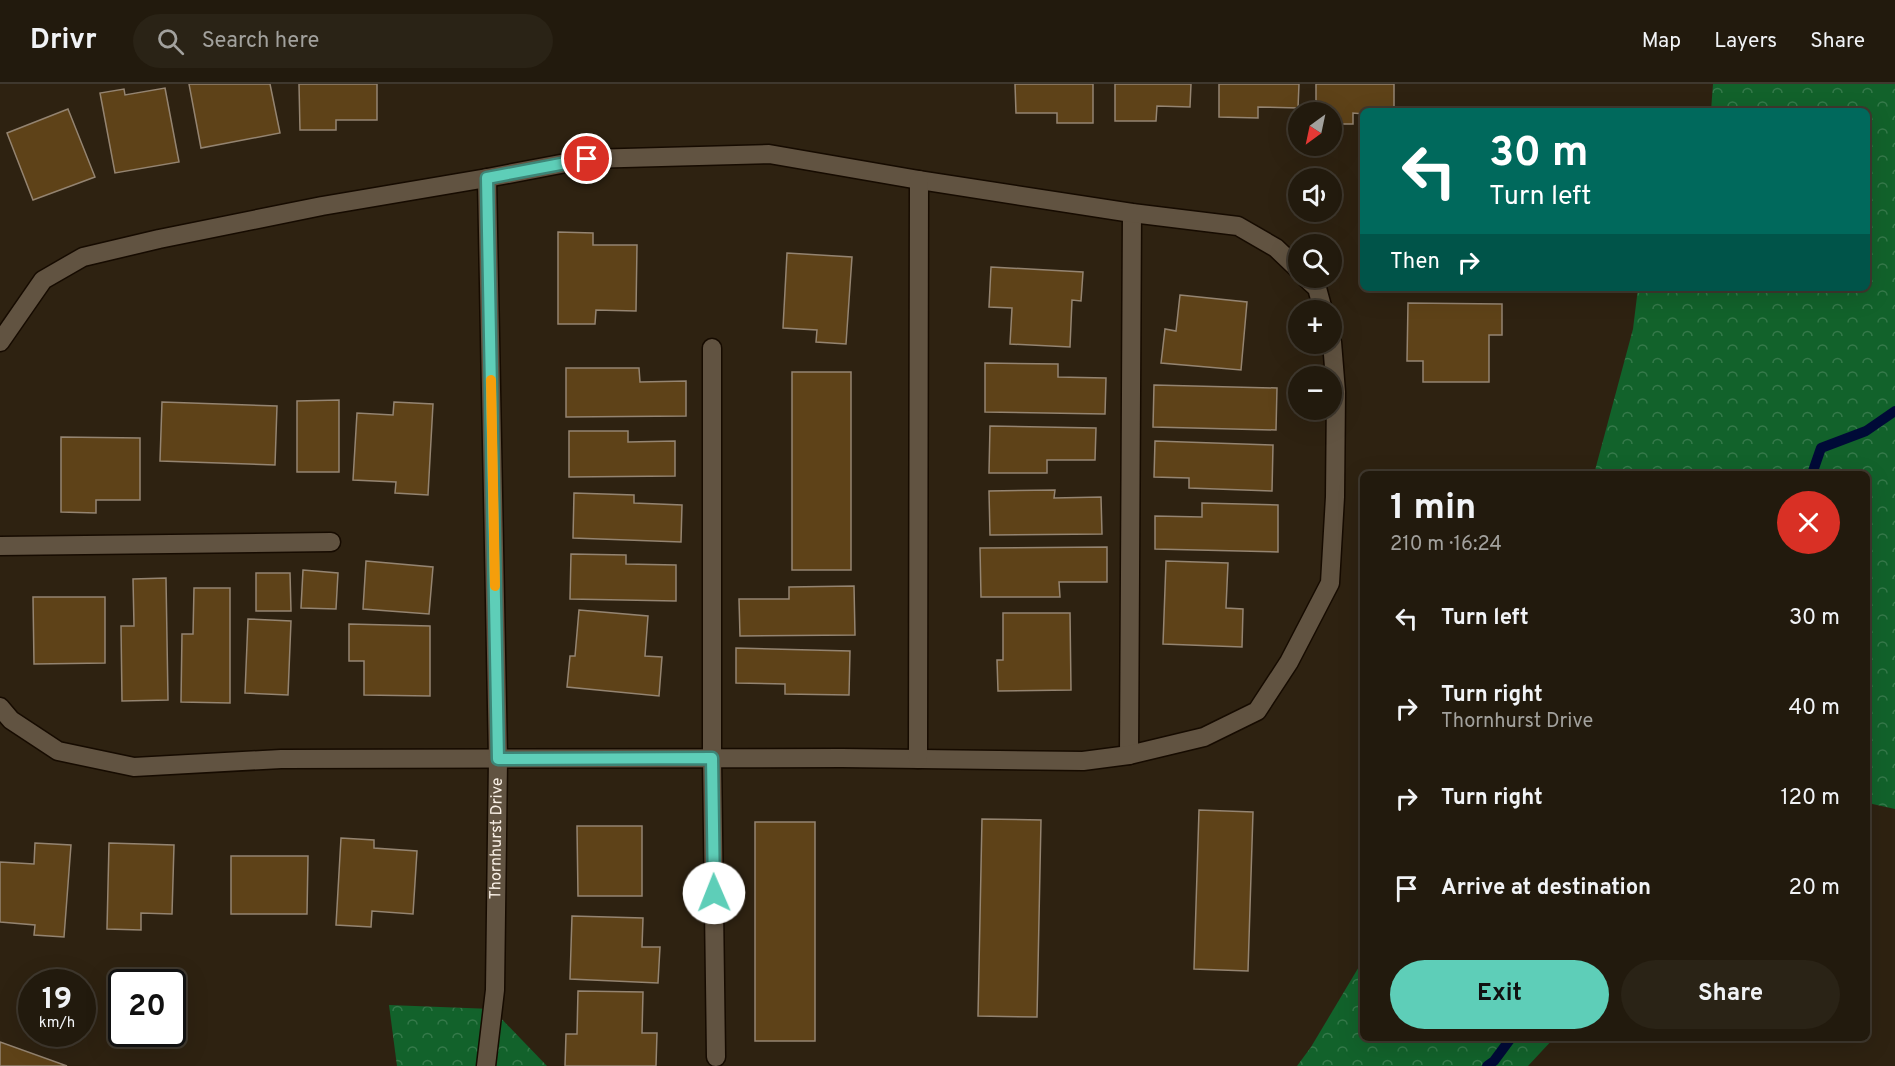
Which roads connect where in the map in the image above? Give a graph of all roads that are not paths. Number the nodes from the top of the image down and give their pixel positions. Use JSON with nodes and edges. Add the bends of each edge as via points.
{"nodes":[{"id":1,"x":487,"y":178,"type":"junction"},
{"id":2,"x":919,"y":180,"type":"junction"},
{"id":3,"x":1132,"y":213,"type":"junction"},
{"id":4,"x":1288,"y":259,"type":"edge"},
{"id":5,"x":0,"y":342,"type":"edge"},
{"id":6,"x":712,"y":348,"type":"dead end"},
{"id":7,"x":1333,"y":354,"type":"edge"},
{"id":8,"x":331,"y":542,"type":"dead end"},
{"id":9,"x":0,"y":546,"type":"edge"},
{"id":10,"x":0,"y":707,"type":"edge"},
{"id":11,"x":1129,"y":755,"type":"junction"},
{"id":12,"x":712,"y":758,"type":"junction"},
{"id":13,"x":498,"y":759,"type":"junction"},
{"id":14,"x":918,"y":759,"type":"junction"},
{"id":15,"x":716,"y":1057,"type":"dead end"},
{"id":16,"x":486,"y":1066,"type":"edge"}],
"edges":[{"from":1,"to":2,"type":"street","via":[[587,159],[769,154]]},
{"from":1,"to":5,"type":"street","via":[[322,206],[83,257],[43,280]]},
{"from":1,"to":13,"type":"street","name":"Thornhurst Drive"},
{"from":2,"to":3,"type":"street"},
{"from":2,"to":14,"type":"street"},
{"from":3,"to":4,"type":"street","via":[[1238,226]]},
{"from":3,"to":11,"type":"street"},
{"from":6,"to":12,"type":"street"},
{"from":7,"to":11,"type":"street","via":[[1335,474],[1330,583],[1289,662],[1257,711],[1204,737]]},
{"from":8,"to":9,"type":"street"},
{"from":10,"to":13,"type":"street","via":[[11,720],[58,751],[134,767],[281,759]]},
{"from":11,"to":14,"type":"street","via":[[1083,761]]},
{"from":12,"to":13,"type":"street"},
{"from":12,"to":14,"type":"street"},
{"from":12,"to":15,"type":"street"},
{"from":13,"to":16,"type":"street","name":"Thornhurst Drive","via":[[495,990]]}]}
